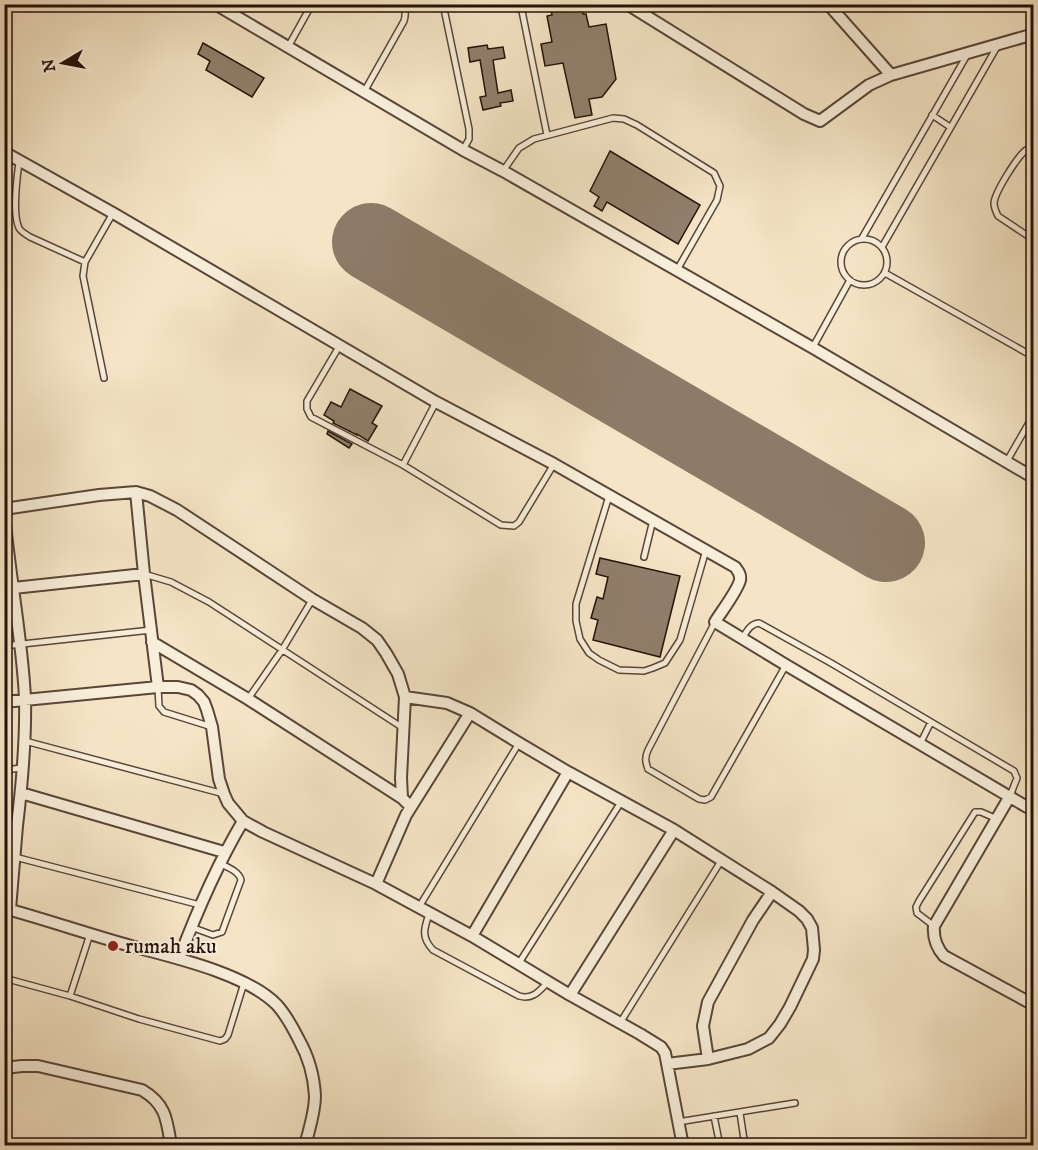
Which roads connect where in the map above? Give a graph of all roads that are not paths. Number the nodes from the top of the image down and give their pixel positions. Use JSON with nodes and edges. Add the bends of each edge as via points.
{"nodes":[{"id":1,"x":312,"y":4,"type":"edge"},
{"id":2,"x":400,"y":4,"type":"edge"},
{"id":3,"x":443,"y":4,"type":"edge"},
{"id":4,"x":627,"y":4,"type":"edge"},
{"id":5,"x":828,"y":4,"type":"edge"},
{"id":6,"x":220,"y":6,"type":"edge"},
{"id":7,"x":522,"y":11,"type":"dead end"},
{"id":8,"x":1034,"y":34,"type":"edge"},
{"id":9,"x":999,"y":44,"type":"junction"},
{"id":10,"x":288,"y":47,"type":"junction"},
{"id":11,"x":968,"y":53,"type":"junction"},
{"id":12,"x":891,"y":75,"type":"junction"},
{"id":13,"x":364,"y":92,"type":"junction"},
{"id":14,"x":932,"y":115,"type":"junction"},
{"id":15,"x":950,"y":127,"type":"junction"},
{"id":16,"x":547,"y":135,"type":"junction"},
{"id":17,"x":463,"y":150,"type":"junction"},
{"id":18,"x":4,"y":152,"type":"edge"},
{"id":19,"x":1034,"y":152,"type":"edge"},
{"id":20,"x":20,"y":160,"type":"junction"},
{"id":21,"x":503,"y":171,"type":"junction"},
{"id":22,"x":113,"y":213,"type":"junction"},
{"id":23,"x":862,"y":238,"type":"junction"},
{"id":24,"x":1034,"y":240,"type":"edge"},
{"id":25,"x":882,"y":247,"type":"junction"},
{"id":26,"x":84,"y":262,"type":"junction"},
{"id":27,"x":677,"y":271,"type":"junction"},
{"id":28,"x":885,"y":273,"type":"junction"},
{"id":29,"x":850,"y":280,"type":"junction"},
{"id":30,"x":340,"y":345,"type":"junction"},
{"id":31,"x":813,"y":348,"type":"junction"},
{"id":32,"x":1034,"y":357,"type":"edge"},
{"id":33,"x":104,"y":378,"type":"dead end"},
{"id":34,"x":436,"y":402,"type":"junction"},
{"id":35,"x":1034,"y":414,"type":"edge"},
{"id":36,"x":1006,"y":462,"type":"junction"},
{"id":37,"x":554,"y":464,"type":"junction"},
{"id":38,"x":403,"y":465,"type":"junction"},
{"id":39,"x":1034,"y":478,"type":"edge"},
{"id":40,"x":136,"y":492,"type":"junction"},
{"id":41,"x":609,"y":496,"type":"junction"},
{"id":42,"x":4,"y":510,"type":"edge"},
{"id":43,"x":653,"y":520,"type":"junction"},
{"id":44,"x":5,"y":533,"type":"edge"},
{"id":45,"x":706,"y":550,"type":"junction"},
{"id":46,"x":644,"y":558,"type":"dead end"},
{"id":47,"x":144,"y":574,"type":"junction"},
{"id":48,"x":9,"y":589,"type":"edge"},
{"id":49,"x":312,"y":599,"type":"junction"},
{"id":50,"x":715,"y":622,"type":"junction"},
{"id":51,"x":151,"y":630,"type":"junction"},
{"id":52,"x":742,"y":639,"type":"junction"},
{"id":53,"x":152,"y":642,"type":"junction"},
{"id":54,"x":20,"y":644,"type":"junction"},
{"id":55,"x":4,"y":645,"type":"edge"},
{"id":56,"x":282,"y":650,"type":"junction"},
{"id":57,"x":786,"y":665,"type":"junction"},
{"id":58,"x":158,"y":687,"type":"junction"},
{"id":59,"x":405,"y":697,"type":"junction"},
{"id":60,"x":25,"y":699,"type":"junction"},
{"id":61,"x":248,"y":699,"type":"junction"},
{"id":62,"x":4,"y":702,"type":"edge"},
{"id":63,"x":470,"y":712,"type":"junction"},
{"id":64,"x":931,"y":722,"type":"junction"},
{"id":65,"x":212,"y":727,"type":"junction"},
{"id":66,"x":403,"y":728,"type":"junction"},
{"id":67,"x":24,"y":741,"type":"junction"},
{"id":68,"x":519,"y":743,"type":"junction"},
{"id":69,"x":920,"y":744,"type":"junction"},
{"id":70,"x":24,"y":768,"type":"junction"},
{"id":71,"x":4,"y":770,"type":"edge"},
{"id":72,"x":568,"y":772,"type":"junction"},
{"id":73,"x":21,"y":793,"type":"junction"},
{"id":74,"x":224,"y":794,"type":"junction"},
{"id":75,"x":1010,"y":796,"type":"junction"},
{"id":76,"x":402,"y":798,"type":"junction"},
{"id":77,"x":621,"y":802,"type":"junction"},
{"id":78,"x":411,"y":807,"type":"junction"},
{"id":79,"x":1034,"y":808,"type":"edge"},
{"id":80,"x":997,"y":819,"type":"junction"},
{"id":81,"x":243,"y":821,"type":"junction"},
{"id":82,"x":17,"y":826,"type":"junction"},
{"id":83,"x":4,"y":827,"type":"edge"},
{"id":84,"x":674,"y":830,"type":"junction"},
{"id":85,"x":225,"y":852,"type":"junction"},
{"id":86,"x":15,"y":856,"type":"junction"},
{"id":87,"x":721,"y":861,"type":"junction"},
{"id":88,"x":219,"y":863,"type":"junction"},
{"id":89,"x":376,"y":884,"type":"junction"},
{"id":90,"x":772,"y":892,"type":"junction"},
{"id":91,"x":200,"y":905,"type":"junction"},
{"id":92,"x":419,"y":908,"type":"junction"},
{"id":93,"x":7,"y":909,"type":"edge"},
{"id":94,"x":429,"y":914,"type":"junction"},
{"id":95,"x":934,"y":926,"type":"junction"},
{"id":96,"x":191,"y":927,"type":"junction"},
{"id":97,"x":90,"y":934,"type":"junction"},
{"id":98,"x":472,"y":936,"type":"junction"},
{"id":99,"x":179,"y":959,"type":"junction"},
{"id":100,"x":519,"y":963,"type":"junction"},
{"id":101,"x":4,"y":978,"type":"edge"},
{"id":102,"x":244,"y":982,"type":"junction"},
{"id":103,"x":549,"y":982,"type":"junction"},
{"id":104,"x":570,"y":995,"type":"junction"},
{"id":105,"x":70,"y":996,"type":"junction"},
{"id":106,"x":1034,"y":1005,"type":"edge"},
{"id":107,"x":620,"y":1023,"type":"junction"},
{"id":108,"x":708,"y":1059,"type":"junction"},
{"id":109,"x":667,"y":1064,"type":"junction"},
{"id":110,"x":4,"y":1068,"type":"edge"},
{"id":111,"x":795,"y":1103,"type":"dead end"},
{"id":112,"x":740,"y":1113,"type":"junction"},
{"id":113,"x":714,"y":1116,"type":"junction"},
{"id":114,"x":678,"y":1122,"type":"junction"},
{"id":115,"x":171,"y":1146,"type":"edge"},
{"id":116,"x":306,"y":1146,"type":"edge"},
{"id":117,"x":682,"y":1146,"type":"edge"},
{"id":118,"x":720,"y":1146,"type":"edge"},
{"id":119,"x":745,"y":1146,"type":"edge"}],
"edges":[{"from":1,"to":10,"type":"lane"},
{"from":2,"to":13,"type":"lane","via":[[406,14],[404,21]]},
{"from":3,"to":17,"type":"lane","via":[[469,129]]},
{"from":4,"to":12,"type":"street","via":[[820,121],[852,96]]},
{"from":5,"to":12,"type":"street"},
{"from":6,"to":10,"type":"street"},
{"from":7,"to":16,"type":"lane"},
{"from":8,"to":9,"type":"street"},
{"from":9,"to":11,"type":"street"},
{"from":9,"to":15,"type":"lane"},
{"from":10,"to":13,"type":"street"},
{"from":11,"to":12,"type":"street"},
{"from":11,"to":14,"type":"lane"},
{"from":13,"to":17,"type":"street"},
{"from":14,"to":15,"type":"lane"},
{"from":14,"to":23,"type":"lane"},
{"from":15,"to":25,"type":"lane"},
{"from":16,"to":21,"type":"lane","via":[[519,148]]},
{"from":16,"to":27,"type":"lane","via":[[613,118],[624,119],[714,173],[720,186],[717,200]]},
{"from":17,"to":21,"type":"street"},
{"from":18,"to":20,"type":"street"},
{"from":19,"to":24,"type":"lane","via":[[1022,153],[994,202],[998,216]]},
{"from":20,"to":22,"type":"street"},
{"from":20,"to":26,"type":"lane","via":[[16,218],[22,232]]},
{"from":21,"to":27,"type":"street"},
{"from":22,"to":26,"type":"lane"},
{"from":22,"to":30,"type":"street"},
{"from":23,"to":25,"type":"lane"},
{"from":23,"to":29,"type":"lane","via":[[852,242],[842,255],[843,272]]},
{"from":25,"to":28,"type":"lane","via":[[886,255]]},
{"from":26,"to":33,"type":"lane","via":[[83,276]]},
{"from":27,"to":31,"type":"street"},
{"from":28,"to":29,"type":"lane","via":[[869,285]]},
{"from":28,"to":32,"type":"lane"},
{"from":29,"to":31,"type":"lane"},
{"from":30,"to":34,"type":"street"},
{"from":30,"to":38,"type":"lane","via":[[307,401],[311,417]]},
{"from":31,"to":36,"type":"street"},
{"from":34,"to":37,"type":"street"},
{"from":34,"to":38,"type":"lane"},
{"from":35,"to":36,"type":"lane"},
{"from":36,"to":39,"type":"street"},
{"from":37,"to":38,"type":"lane","via":[[514,526],[501,525]]},
{"from":37,"to":41,"type":"street"},
{"from":40,"to":42,"type":"street"},
{"from":40,"to":47,"type":"street"},
{"from":40,"to":49,"type":"street","via":[[177,510]]},
{"from":41,"to":43,"type":"street"},
{"from":41,"to":45,"type":"lane","via":[[576,604],[580,639],[599,660],[619,670],[633,671],[665,663],[680,640]]},
{"from":42,"to":44,"type":"street"},
{"from":43,"to":45,"type":"street"},
{"from":43,"to":46,"type":"lane"},
{"from":44,"to":48,"type":"street"},
{"from":45,"to":50,"type":"street","via":[[740,573],[737,587]]},
{"from":47,"to":48,"type":"street"},
{"from":47,"to":51,"type":"street"},
{"from":47,"to":56,"type":"lane","via":[[182,587]]},
{"from":48,"to":54,"type":"street"},
{"from":49,"to":56,"type":"lane"},
{"from":49,"to":59,"type":"street","via":[[377,640],[398,674]]},
{"from":50,"to":52,"type":"street"},
{"from":50,"to":57,"type":"lane","via":[[645,756],[648,769],[699,799],[711,797]]},
{"from":51,"to":53,"type":"street"},
{"from":51,"to":54,"type":"lane"},
{"from":52,"to":57,"type":"street"},
{"from":52,"to":64,"type":"lane","via":[[749,627],[759,623]]},
{"from":53,"to":58,"type":"street"},
{"from":53,"to":61,"type":"street"},
{"from":54,"to":55,"type":"lane"},
{"from":54,"to":60,"type":"street"},
{"from":56,"to":61,"type":"lane"},
{"from":56,"to":66,"type":"lane"},
{"from":57,"to":69,"type":"street"},
{"from":58,"to":60,"type":"street"},
{"from":58,"to":65,"type":"lane","via":[[159,706],[164,712]]},
{"from":58,"to":65,"type":"street","via":[[184,688],[198,695]]},
{"from":59,"to":63,"type":"street","via":[[447,702]]},
{"from":59,"to":66,"type":"street"},
{"from":60,"to":62,"type":"street"},
{"from":60,"to":67,"type":"street"},
{"from":61,"to":76,"type":"street"},
{"from":63,"to":68,"type":"street"},
{"from":63,"to":78,"type":"street"},
{"from":64,"to":69,"type":"lane"},
{"from":64,"to":75,"type":"lane","via":[[1014,771],[1017,778]]},
{"from":65,"to":74,"type":"street"},
{"from":66,"to":76,"type":"street"},
{"from":67,"to":70,"type":"street"},
{"from":67,"to":74,"type":"lane"},
{"from":68,"to":72,"type":"street"},
{"from":68,"to":92,"type":"lane"},
{"from":69,"to":75,"type":"street"},
{"from":70,"to":71,"type":"lane"},
{"from":70,"to":73,"type":"street"},
{"from":72,"to":77,"type":"street"},
{"from":72,"to":98,"type":"street"},
{"from":73,"to":82,"type":"street"},
{"from":73,"to":85,"type":"street"},
{"from":74,"to":81,"type":"street"},
{"from":75,"to":79,"type":"street"},
{"from":75,"to":80,"type":"street"},
{"from":76,"to":78,"type":"street"},
{"from":77,"to":84,"type":"street"},
{"from":77,"to":100,"type":"lane"},
{"from":78,"to":89,"type":"street"},
{"from":80,"to":95,"type":"street"},
{"from":80,"to":95,"type":"lane","via":[[975,812],[919,901],[916,913]]},
{"from":81,"to":85,"type":"street"},
{"from":81,"to":89,"type":"street"},
{"from":82,"to":83,"type":"street"},
{"from":82,"to":86,"type":"street"},
{"from":84,"to":87,"type":"street"},
{"from":84,"to":104,"type":"street"},
{"from":85,"to":88,"type":"street"},
{"from":86,"to":91,"type":"lane"},
{"from":86,"to":93,"type":"street"},
{"from":87,"to":90,"type":"street"},
{"from":87,"to":107,"type":"lane"},
{"from":88,"to":91,"type":"street"},
{"from":88,"to":96,"type":"lane","via":[[241,876],[222,932],[213,935]]},
{"from":89,"to":92,"type":"street"},
{"from":90,"to":108,"type":"street","via":[[708,1002],[703,1026]]},
{"from":90,"to":108,"type":"street","via":[[807,919],[812,928],[813,959],[790,1007],[769,1038],[748,1050]]},
{"from":91,"to":96,"type":"street"},
{"from":92,"to":94,"type":"street"},
{"from":93,"to":97,"type":"street"},
{"from":94,"to":98,"type":"street"},
{"from":94,"to":103,"type":"lane","via":[[424,930],[433,950],[525,998]]},
{"from":95,"to":106,"type":"street","via":[[936,944],[944,956]]},
{"from":96,"to":99,"type":"street"},
{"from":97,"to":99,"type":"street"},
{"from":97,"to":105,"type":"lane"},
{"from":98,"to":100,"type":"street"},
{"from":99,"to":102,"type":"street"},
{"from":100,"to":103,"type":"street"},
{"from":101,"to":105,"type":"lane"},
{"from":102,"to":105,"type":"lane","via":[[228,1035],[220,1041]]},
{"from":102,"to":116,"type":"street","via":[[277,1005],[310,1067],[315,1096]]},
{"from":103,"to":104,"type":"street"},
{"from":104,"to":107,"type":"street"},
{"from":107,"to":109,"type":"street","via":[[661,1047]]},
{"from":108,"to":109,"type":"street"},
{"from":109,"to":114,"type":"street"},
{"from":110,"to":115,"type":"street","via":[[38,1066],[142,1090],[159,1102]]},
{"from":111,"to":112,"type":"lane"},
{"from":112,"to":113,"type":"lane"},
{"from":112,"to":119,"type":"lane"},
{"from":113,"to":114,"type":"lane"},
{"from":113,"to":118,"type":"lane"},
{"from":114,"to":117,"type":"street"}]}
